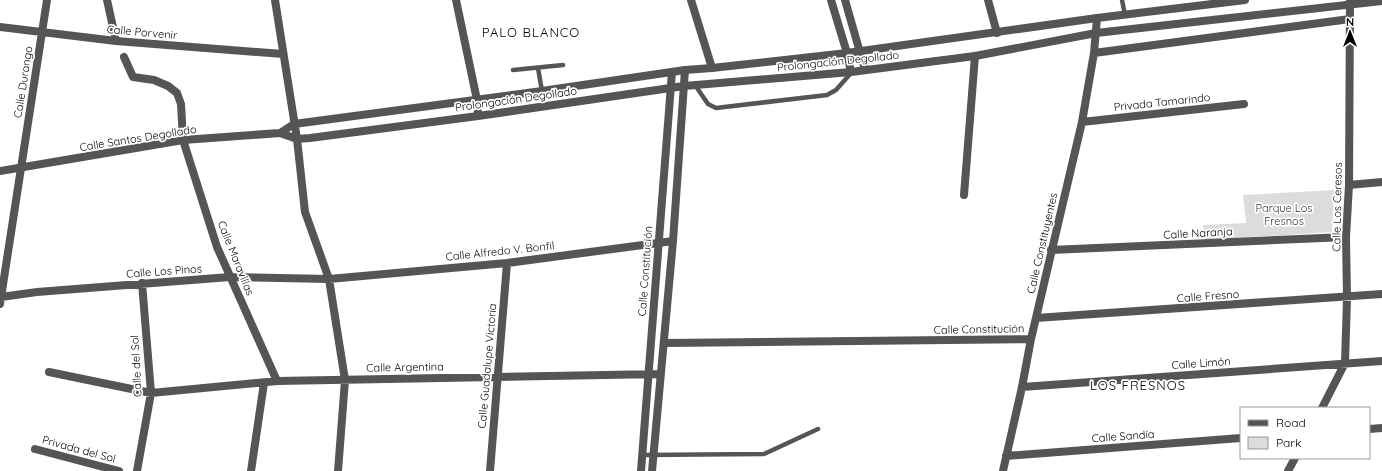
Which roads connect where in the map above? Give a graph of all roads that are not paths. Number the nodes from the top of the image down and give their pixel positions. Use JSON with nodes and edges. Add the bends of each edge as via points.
{"nodes":[{"id":1,"x":47,"y":0,"type":"edge"},
{"id":2,"x":107,"y":0,"type":"edge"},
{"id":3,"x":275,"y":0,"type":"edge"},
{"id":4,"x":456,"y":0,"type":"edge"},
{"id":5,"x":691,"y":0,"type":"edge"},
{"id":6,"x":831,"y":0,"type":"edge"},
{"id":7,"x":846,"y":0,"type":"edge"},
{"id":8,"x":988,"y":0,"type":"edge"},
{"id":9,"x":1122,"y":0,"type":"edge"},
{"id":10,"x":1245,"y":0,"type":"edge"},
{"id":11,"x":1382,"y":0,"type":"edge"},
{"id":12,"x":1350,"y":2,"type":"edge"},
{"id":13,"x":1125,"y":15,"type":"junction"},
{"id":14,"x":1097,"y":18,"type":"junction"},
{"id":15,"x":1350,"y":19,"type":"junction"},
{"id":16,"x":0,"y":27,"type":"edge"},
{"id":17,"x":42,"y":33,"type":"junction"},
{"id":18,"x":997,"y":33,"type":"junction"},
{"id":19,"x":1096,"y":33,"type":"junction"},
{"id":20,"x":116,"y":42,"type":"junction"},
{"id":21,"x":859,"y":50,"type":"junction"},
{"id":22,"x":847,"y":53,"type":"junction"},
{"id":23,"x":1094,"y":53,"type":"junction"},
{"id":24,"x":283,"y":54,"type":"junction"},
{"id":25,"x":975,"y":56,"type":"junction"},
{"id":26,"x":124,"y":57,"type":"dead end"},
{"id":27,"x":563,"y":65,"type":"dead end"},
{"id":28,"x":538,"y":68,"type":"junction"},
{"id":29,"x":712,"y":68,"type":"junction"},
{"id":30,"x":513,"y":70,"type":"dead end"},
{"id":31,"x":685,"y":70,"type":"junction"},
{"id":32,"x":865,"y":70,"type":"junction"},
{"id":33,"x":672,"y":72,"type":"junction"},
{"id":34,"x":851,"y":72,"type":"junction"},
{"id":35,"x":695,"y":85,"type":"junction"},
{"id":36,"x":684,"y":86,"type":"junction"},
{"id":37,"x":670,"y":88,"type":"junction"},
{"id":38,"x":542,"y":91,"type":"junction"},
{"id":39,"x":476,"y":100,"type":"junction"},
{"id":40,"x":1244,"y":104,"type":"dead end"},
{"id":41,"x":478,"y":116,"type":"junction"},
{"id":42,"x":1082,"y":122,"type":"junction"},
{"id":43,"x":294,"y":124,"type":"junction"},
{"id":44,"x":280,"y":133,"type":"junction"},
{"id":45,"x":296,"y":139,"type":"junction"},
{"id":46,"x":183,"y":140,"type":"junction"},
{"id":47,"x":20,"y":168,"type":"junction"},
{"id":48,"x":0,"y":171,"type":"edge"},
{"id":49,"x":1382,"y":182,"type":"edge"},
{"id":50,"x":1348,"y":185,"type":"junction"},
{"id":51,"x":964,"y":195,"type":"dead end"},
{"id":52,"x":1346,"y":237,"type":"junction"},
{"id":53,"x":673,"y":241,"type":"junction"},
{"id":54,"x":658,"y":242,"type":"junction"},
{"id":55,"x":1052,"y":250,"type":"junction"},
{"id":56,"x":507,"y":263,"type":"junction"},
{"id":57,"x":230,"y":277,"type":"junction"},
{"id":58,"x":329,"y":279,"type":"junction"},
{"id":59,"x":142,"y":283,"type":"junction"},
{"id":60,"x":1382,"y":294,"type":"edge"},
{"id":61,"x":1347,"y":298,"type":"junction"},
{"id":62,"x":1,"y":300,"type":"edge"},
{"id":63,"x":1036,"y":318,"type":"junction"},
{"id":64,"x":1031,"y":339,"type":"junction"},
{"id":65,"x":664,"y":343,"type":"junction"},
{"id":66,"x":1382,"y":361,"type":"edge"},
{"id":67,"x":1344,"y":363,"type":"junction"},
{"id":68,"x":49,"y":372,"type":"dead end"},
{"id":69,"x":648,"y":374,"type":"junction"},
{"id":70,"x":660,"y":374,"type":"junction"},
{"id":71,"x":497,"y":376,"type":"junction"},
{"id":72,"x":345,"y":380,"type":"junction"},
{"id":73,"x":277,"y":381,"type":"junction"},
{"id":74,"x":264,"y":383,"type":"junction"},
{"id":75,"x":1022,"y":387,"type":"junction"},
{"id":76,"x":151,"y":393,"type":"junction"},
{"id":77,"x":1322,"y":407,"type":"edge"},
{"id":78,"x":1382,"y":428,"type":"edge"},
{"id":79,"x":818,"y":429,"type":"dead end"},
{"id":80,"x":1370,"y":429,"type":"edge"},
{"id":81,"x":1240,"y":438,"type":"edge"},
{"id":82,"x":35,"y":449,"type":"dead end"},
{"id":83,"x":642,"y":455,"type":"junction"},
{"id":84,"x":653,"y":456,"type":"junction"},
{"id":85,"x":1006,"y":456,"type":"junction"},
{"id":86,"x":1295,"y":459,"type":"edge"},
{"id":87,"x":119,"y":471,"type":"edge"},
{"id":88,"x":137,"y":471,"type":"edge"},
{"id":89,"x":251,"y":471,"type":"edge"},
{"id":90,"x":338,"y":471,"type":"edge"},
{"id":91,"x":490,"y":471,"type":"edge"},
{"id":92,"x":641,"y":471,"type":"edge"},
{"id":93,"x":652,"y":471,"type":"edge"},
{"id":94,"x":1003,"y":471,"type":"edge"},
{"id":95,"x":1288,"y":471,"type":"edge"}],
"edges":[{"from":1,"to":17,"type":"street","name":"Calle Durango"},
{"from":2,"to":20,"type":"street"},
{"from":3,"to":24,"type":"street"},
{"from":4,"to":39,"type":"street"},
{"from":5,"to":29,"type":"street"},
{"from":6,"to":22,"type":"street"},
{"from":7,"to":21,"type":"street"},
{"from":8,"to":18,"type":"street"},
{"from":9,"to":13,"type":"lane"},
{"from":10,"to":13,"type":"street","name":"Prolongación Degollado"},
{"from":11,"to":12,"type":"street","name":"Prolongación Degollado"},
{"from":12,"to":15,"type":"street","name":"Calle Los Ceresos"},
{"from":12,"to":19,"type":"street","name":"Prolongación Degollado"},
{"from":13,"to":14,"type":"street","name":"Prolongación Degollado"},
{"from":14,"to":18,"type":"street","name":"Prolongación Degollado"},
{"from":14,"to":19,"type":"street","name":"Calle Constituyentes"},
{"from":15,"to":23,"type":"street"},
{"from":15,"to":50,"type":"street","name":"Calle Los Ceresos"},
{"from":16,"to":17,"type":"street","name":"Calle Porvenir"},
{"from":17,"to":20,"type":"street","name":"Calle Porvenir"},
{"from":17,"to":47,"type":"street","name":"Calle Durango"},
{"from":18,"to":21,"type":"street","name":"Prolongación Degollado"},
{"from":19,"to":23,"type":"street","name":"Calle Constituyentes"},
{"from":19,"to":25,"type":"street","name":"Prolongación Degollado"},
{"from":20,"to":24,"type":"street","name":"Calle Porvenir"},
{"from":21,"to":22,"type":"street","name":"Prolongación Degollado"},
{"from":21,"to":32,"type":"street"},
{"from":22,"to":29,"type":"street","name":"Prolongación Degollado"},
{"from":22,"to":34,"type":"street"},
{"from":23,"to":42,"type":"street","name":"Calle Constituyentes"},
{"from":24,"to":43,"type":"street"},
{"from":25,"to":32,"type":"street","name":"Prolongación Degollado"},
{"from":25,"to":51,"type":"street"},
{"from":26,"to":46,"type":"street","name":"Calle Maravillas","via":[[133,77],[154,80],[177,93]]},
{"from":27,"to":28,"type":"lane"},
{"from":28,"to":30,"type":"lane"},
{"from":28,"to":38,"type":"lane"},
{"from":29,"to":31,"type":"street","name":"Prolongación Degollado"},
{"from":31,"to":33,"type":"street","name":"Prolongación Degollado"},
{"from":31,"to":36,"type":"street"},
{"from":32,"to":34,"type":"street","name":"Prolongación Degollado"},
{"from":33,"to":37,"type":"street","name":"Calle Constitución"},
{"from":33,"to":38,"type":"street","name":"Prolongación Degollado"},
{"from":34,"to":35,"type":"street","name":"Prolongación Degollado"},
{"from":34,"to":35,"type":"lane","via":[[836,90],[828,95],[716,108],[708,104]]},
{"from":35,"to":36,"type":"street","name":"Prolongación Degollado"},
{"from":36,"to":37,"type":"street","name":"Prolongación Degollado"},
{"from":36,"to":53,"type":"street"},
{"from":37,"to":41,"type":"street","name":"Prolongación Degollado"},
{"from":37,"to":54,"type":"street","name":"Calle Constitución"},
{"from":38,"to":39,"type":"street","name":"Prolongación Degollado"},
{"from":39,"to":41,"type":"street"},
{"from":39,"to":43,"type":"street","name":"Prolongación Degollado"},
{"from":40,"to":42,"type":"street","name":"Privada Tamarindo"},
{"from":41,"to":45,"type":"street","name":"Prolongación Degollado"},
{"from":42,"to":55,"type":"street","name":"Calle Constituyentes"},
{"from":43,"to":44,"type":"street","name":"Calle Santos Degollado"},
{"from":43,"to":45,"type":"street"},
{"from":44,"to":45,"type":"street","name":"Calle Santos Degollado"},
{"from":44,"to":46,"type":"street","name":"Calle Santos Degollado"},
{"from":45,"to":58,"type":"street","via":[[305,212]]},
{"from":46,"to":47,"type":"street","name":"Calle Santos Degollado"},
{"from":46,"to":57,"type":"street","name":"Calle Maravillas"},
{"from":47,"to":48,"type":"street","name":"Calle Santos Degollado"},
{"from":47,"to":62,"type":"street","name":"Calle Durango"},
{"from":49,"to":50,"type":"street"},
{"from":50,"to":52,"type":"street","name":"Calle Los Ceresos"},
{"from":52,"to":55,"type":"street","name":"Calle Naranja"},
{"from":52,"to":61,"type":"street","name":"Calle Los Ceresos"},
{"from":53,"to":54,"type":"street","name":"Calle Alfredo V. Bonfil"},
{"from":53,"to":65,"type":"street"},
{"from":54,"to":56,"type":"street","name":"Calle Alfredo V. Bonfil"},
{"from":54,"to":69,"type":"street","name":"Calle Constitución"},
{"from":55,"to":63,"type":"street","name":"Calle Constituyentes"},
{"from":56,"to":58,"type":"street","name":"Calle Alfredo V. Bonfil"},
{"from":56,"to":71,"type":"street","name":"Calle Guadalupe Victoria"},
{"from":57,"to":58,"type":"street","name":"Calle Los Pinos"},
{"from":57,"to":59,"type":"street","name":"Calle Los Pinos"},
{"from":57,"to":73,"type":"street","name":"Calle Maravillas"},
{"from":58,"to":72,"type":"street"},
{"from":59,"to":62,"type":"street","name":"Calle Los Pinos","via":[[38,292]]},
{"from":59,"to":76,"type":"street","name":"Calle del Sol"},
{"from":60,"to":61,"type":"street","name":"Calle Fresno"},
{"from":61,"to":63,"type":"street","name":"Calle Fresno"},
{"from":61,"to":67,"type":"street","name":"Calle Los Ceresos"},
{"from":63,"to":64,"type":"street","name":"Calle Constituyentes"},
{"from":64,"to":65,"type":"street","name":"Calle Constitución"},
{"from":64,"to":75,"type":"street","name":"Calle Constituyentes"},
{"from":65,"to":70,"type":"street"},
{"from":66,"to":67,"type":"street","name":"Calle Limón"},
{"from":67,"to":75,"type":"street","name":"Calle Limón"},
{"from":67,"to":77,"type":"street","name":"Calle Los Ceresos"},
{"from":68,"to":76,"type":"street","name":"Calle Argentina"},
{"from":69,"to":70,"type":"street","name":"Calle Argentina"},
{"from":69,"to":71,"type":"street","name":"Calle Argentina"},
{"from":69,"to":83,"type":"street","name":"Calle Constitución"},
{"from":70,"to":84,"type":"street"},
{"from":71,"to":72,"type":"street","name":"Calle Argentina"},
{"from":71,"to":91,"type":"street","name":"Calle Guadalupe Victoria"},
{"from":72,"to":73,"type":"street","name":"Calle Argentina"},
{"from":72,"to":90,"type":"street"},
{"from":73,"to":74,"type":"street","name":"Calle Argentina"},
{"from":74,"to":76,"type":"street","name":"Calle Argentina"},
{"from":74,"to":89,"type":"street"},
{"from":75,"to":85,"type":"street","name":"Calle Constituyentes"},
{"from":76,"to":88,"type":"street","name":"Calle del Sol"},
{"from":78,"to":80,"type":"street"},
{"from":79,"to":84,"type":"lane","via":[[764,454]]},
{"from":81,"to":85,"type":"street","name":"Calle Sandía"},
{"from":82,"to":87,"type":"street","name":"Privada del Sol"},
{"from":83,"to":84,"type":"lane"},
{"from":83,"to":92,"type":"street","name":"Calle Constitución"},
{"from":84,"to":93,"type":"street"},
{"from":85,"to":94,"type":"street","name":"Calle Constituyentes"},
{"from":86,"to":95,"type":"street"}]}
